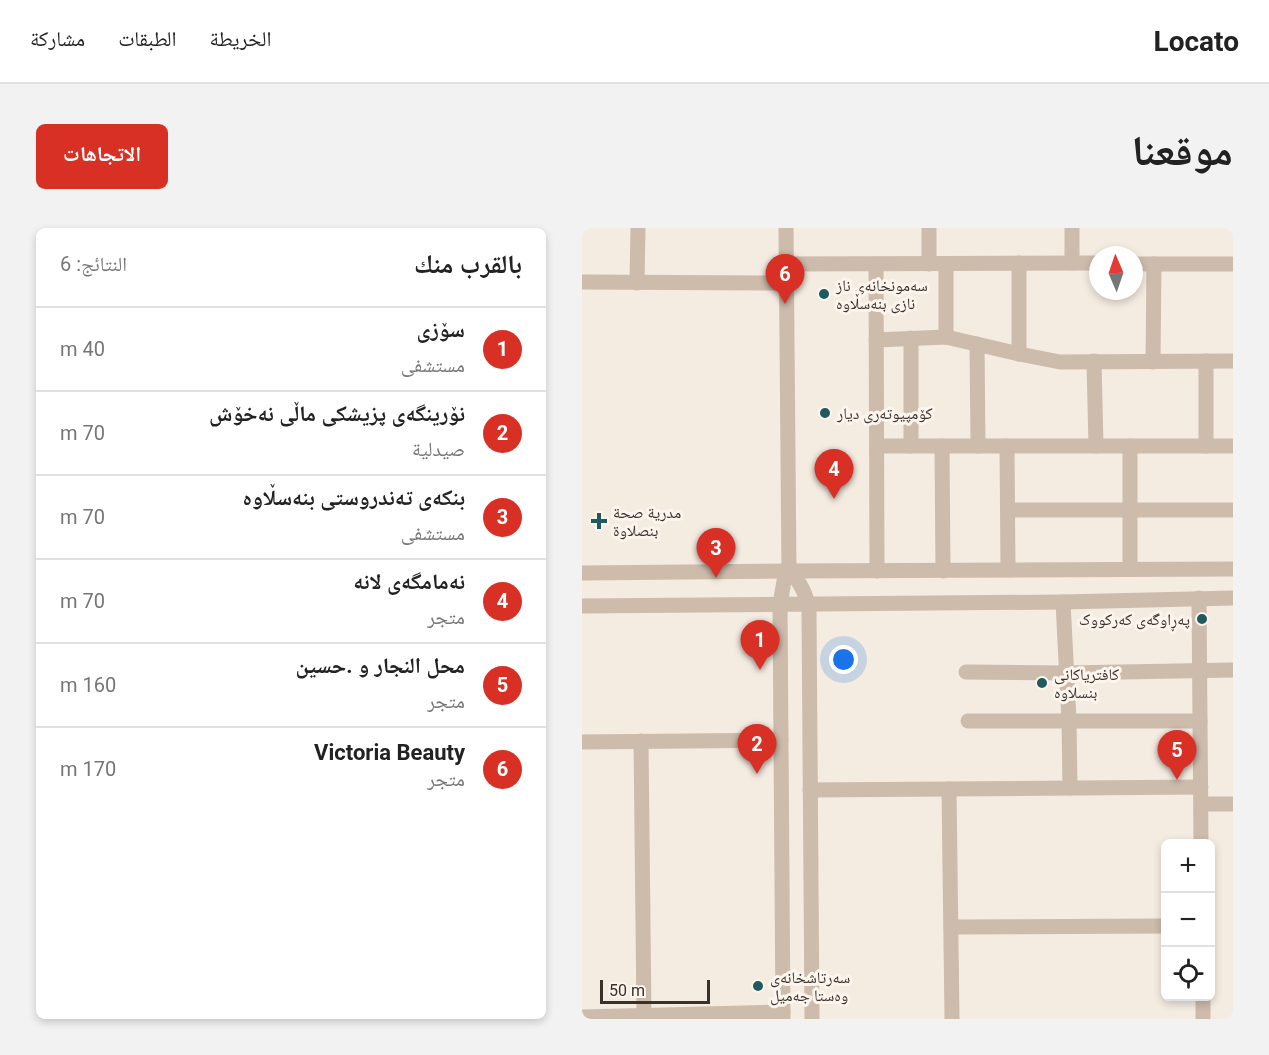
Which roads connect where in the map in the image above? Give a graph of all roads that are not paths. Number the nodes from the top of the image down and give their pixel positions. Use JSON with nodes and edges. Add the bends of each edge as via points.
{"nodes":[{"id":1,"x":638,"y":228,"type":"edge"},
{"id":2,"x":786,"y":228,"type":"edge"},
{"id":3,"x":929,"y":228,"type":"edge"},
{"id":4,"x":1072,"y":228,"type":"edge"},
{"id":5,"x":1019,"y":263,"type":"junction"},
{"id":6,"x":1072,"y":263,"type":"junction"},
{"id":7,"x":1089,"y":263,"type":"edge"},
{"id":8,"x":786,"y":264,"type":"junction"},
{"id":9,"x":876,"y":264,"type":"junction"},
{"id":10,"x":929,"y":264,"type":"junction"},
{"id":11,"x":946,"y":264,"type":"junction"},
{"id":12,"x":1143,"y":264,"type":"edge"},
{"id":13,"x":1154,"y":264,"type":"junction"},
{"id":14,"x":1233,"y":264,"type":"edge"},
{"id":15,"x":582,"y":282,"type":"edge"},
{"id":16,"x":637,"y":283,"type":"junction"},
{"id":17,"x":786,"y":283,"type":"junction"},
{"id":18,"x":946,"y":337,"type":"junction"},
{"id":19,"x":911,"y":338,"type":"junction"},
{"id":20,"x":876,"y":340,"type":"junction"},
{"id":21,"x":977,"y":344,"type":"junction"},
{"id":22,"x":1019,"y":354,"type":"junction"},
{"id":23,"x":1206,"y":360,"type":"junction"},
{"id":24,"x":1233,"y":361,"type":"edge"},
{"id":25,"x":1094,"y":362,"type":"junction"},
{"id":26,"x":1153,"y":362,"type":"junction"},
{"id":27,"x":877,"y":446,"type":"junction"},
{"id":28,"x":911,"y":446,"type":"junction"},
{"id":29,"x":942,"y":446,"type":"junction"},
{"id":30,"x":978,"y":446,"type":"junction"},
{"id":31,"x":1007,"y":446,"type":"junction"},
{"id":32,"x":1096,"y":446,"type":"junction"},
{"id":33,"x":1130,"y":446,"type":"junction"},
{"id":34,"x":1206,"y":446,"type":"junction"},
{"id":35,"x":1233,"y":446,"type":"edge"},
{"id":36,"x":1130,"y":509,"type":"junction"},
{"id":37,"x":1008,"y":510,"type":"junction"},
{"id":38,"x":1233,"y":510,"type":"edge"},
{"id":39,"x":1130,"y":569,"type":"junction"},
{"id":40,"x":1233,"y":569,"type":"edge"},
{"id":41,"x":1008,"y":570,"type":"junction"},
{"id":42,"x":789,"y":571,"type":"junction"},
{"id":43,"x":877,"y":571,"type":"junction"},
{"id":44,"x":943,"y":571,"type":"junction"},
{"id":45,"x":582,"y":573,"type":"edge"},
{"id":46,"x":1199,"y":598,"type":"junction"},
{"id":47,"x":1233,"y":598,"type":"edge"},
{"id":48,"x":1063,"y":602,"type":"junction"},
{"id":49,"x":780,"y":604,"type":"junction"},
{"id":50,"x":808,"y":604,"type":"junction"},
{"id":51,"x":582,"y":606,"type":"edge"},
{"id":52,"x":1200,"y":670,"type":"junction"},
{"id":53,"x":1233,"y":670,"type":"edge"},
{"id":54,"x":966,"y":672,"type":"dead end"},
{"id":55,"x":1066,"y":672,"type":"junction"},
{"id":56,"x":1069,"y":720,"type":"junction"},
{"id":57,"x":968,"y":721,"type":"dead end"},
{"id":58,"x":1200,"y":721,"type":"junction"},
{"id":59,"x":781,"y":740,"type":"junction"},
{"id":60,"x":641,"y":741,"type":"junction"},
{"id":61,"x":582,"y":742,"type":"edge"},
{"id":62,"x":1201,"y":787,"type":"junction"},
{"id":63,"x":1070,"y":788,"type":"junction"},
{"id":64,"x":949,"y":789,"type":"junction"},
{"id":65,"x":810,"y":790,"type":"junction"},
{"id":66,"x":1201,"y":804,"type":"junction"},
{"id":67,"x":1233,"y":804,"type":"edge"},
{"id":68,"x":1201,"y":839,"type":"edge"},
{"id":69,"x":1161,"y":926,"type":"edge"},
{"id":70,"x":951,"y":927,"type":"junction"},
{"id":71,"x":1203,"y":1001,"type":"edge"},
{"id":72,"x":644,"y":1015,"type":"junction"},
{"id":73,"x":783,"y":1016,"type":"edge"},
{"id":74,"x":582,"y":1017,"type":"edge"},
{"id":75,"x":812,"y":1019,"type":"edge"},
{"id":76,"x":952,"y":1019,"type":"edge"},
{"id":77,"x":1203,"y":1019,"type":"edge"}],
"edges":[{"from":1,"to":16,"type":"street"},
{"from":2,"to":8,"type":"street"},
{"from":3,"to":10,"type":"street"},
{"from":4,"to":6,"type":"street"},
{"from":5,"to":6,"type":"street"},
{"from":5,"to":11,"type":"street"},
{"from":5,"to":22,"type":"street"},
{"from":6,"to":7,"type":"street"},
{"from":8,"to":9,"type":"street"},
{"from":8,"to":17,"type":"street"},
{"from":9,"to":10,"type":"street"},
{"from":9,"to":20,"type":"street"},
{"from":10,"to":11,"type":"street"},
{"from":11,"to":18,"type":"street"},
{"from":12,"to":13,"type":"street"},
{"from":13,"to":14,"type":"street"},
{"from":13,"to":26,"type":"street"},
{"from":15,"to":16,"type":"street"},
{"from":16,"to":17,"type":"street"},
{"from":17,"to":42,"type":"street"},
{"from":18,"to":19,"type":"street"},
{"from":18,"to":21,"type":"street"},
{"from":19,"to":20,"type":"street"},
{"from":19,"to":28,"type":"street"},
{"from":20,"to":27,"type":"street"},
{"from":21,"to":22,"type":"street"},
{"from":21,"to":30,"type":"street"},
{"from":22,"to":25,"type":"street","via":[[1060,362]]},
{"from":23,"to":24,"type":"street"},
{"from":23,"to":26,"type":"street"},
{"from":23,"to":34,"type":"street"},
{"from":25,"to":26,"type":"street"},
{"from":25,"to":32,"type":"street"},
{"from":27,"to":28,"type":"street"},
{"from":27,"to":43,"type":"street"},
{"from":28,"to":29,"type":"street"},
{"from":29,"to":30,"type":"street"},
{"from":29,"to":44,"type":"street"},
{"from":30,"to":31,"type":"street"},
{"from":31,"to":32,"type":"street"},
{"from":31,"to":37,"type":"street"},
{"from":32,"to":33,"type":"street"},
{"from":33,"to":34,"type":"street"},
{"from":33,"to":36,"type":"street"},
{"from":34,"to":35,"type":"street"},
{"from":36,"to":37,"type":"street"},
{"from":36,"to":38,"type":"street"},
{"from":36,"to":39,"type":"street"},
{"from":37,"to":41,"type":"street"},
{"from":39,"to":40,"type":"street"},
{"from":39,"to":41,"type":"street"},
{"from":41,"to":44,"type":"street"},
{"from":42,"to":43,"type":"street"},
{"from":42,"to":45,"type":"street"},
{"from":42,"to":49,"type":"street"},
{"from":42,"to":50,"type":"street","via":[[801,585]]},
{"from":43,"to":44,"type":"street"},
{"from":46,"to":47,"type":"street"},
{"from":46,"to":48,"type":"street"},
{"from":46,"to":52,"type":"street"},
{"from":48,"to":50,"type":"street"},
{"from":48,"to":55,"type":"street"},
{"from":49,"to":50,"type":"street"},
{"from":49,"to":51,"type":"street"},
{"from":49,"to":59,"type":"street"},
{"from":50,"to":65,"type":"street"},
{"from":52,"to":53,"type":"street"},
{"from":52,"to":55,"type":"street"},
{"from":52,"to":58,"type":"street"},
{"from":54,"to":55,"type":"street"},
{"from":55,"to":56,"type":"street"},
{"from":56,"to":57,"type":"street"},
{"from":56,"to":58,"type":"street"},
{"from":56,"to":63,"type":"street"},
{"from":58,"to":62,"type":"street"},
{"from":59,"to":60,"type":"street"},
{"from":59,"to":73,"type":"street"},
{"from":60,"to":61,"type":"street"},
{"from":60,"to":72,"type":"street"},
{"from":62,"to":63,"type":"street"},
{"from":62,"to":66,"type":"street"},
{"from":63,"to":64,"type":"street"},
{"from":64,"to":65,"type":"street"},
{"from":64,"to":70,"type":"street"},
{"from":65,"to":75,"type":"street"},
{"from":66,"to":67,"type":"street"},
{"from":66,"to":68,"type":"street"},
{"from":69,"to":70,"type":"street"},
{"from":70,"to":76,"type":"street"},
{"from":71,"to":77,"type":"street"},
{"from":72,"to":73,"type":"street"},
{"from":72,"to":74,"type":"street"}]}
